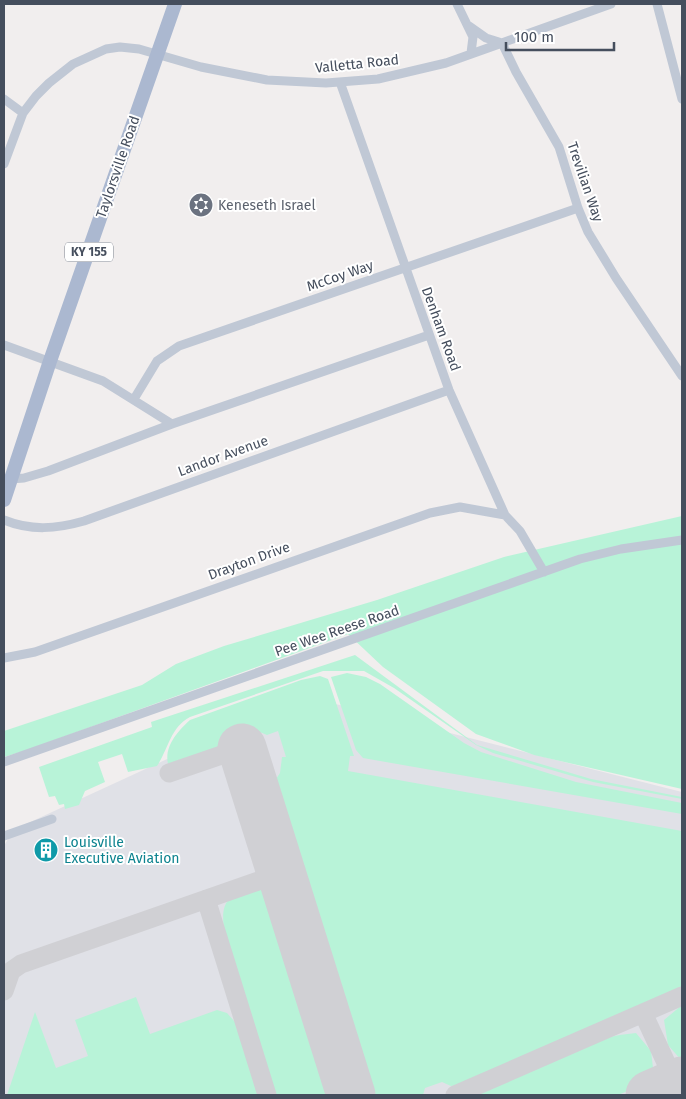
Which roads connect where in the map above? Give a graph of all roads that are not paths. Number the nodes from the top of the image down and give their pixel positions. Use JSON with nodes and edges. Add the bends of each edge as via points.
{"nodes":[{"id":1,"x":174,"y":4,"type":"edge"},
{"id":2,"x":457,"y":4,"type":"edge"},
{"id":3,"x":611,"y":4,"type":"edge"},
{"id":4,"x":657,"y":4,"type":"edge"},
{"id":5,"x":469,"y":26,"type":"junction"},
{"id":6,"x":502,"y":43,"type":"junction"},
{"id":7,"x":471,"y":53,"type":"junction"},
{"id":8,"x":157,"y":55,"type":"junction"},
{"id":9,"x":340,"y":82,"type":"junction"},
{"id":10,"x":4,"y":99,"type":"edge"},
{"id":11,"x":682,"y":99,"type":"edge"},
{"id":12,"x":23,"y":113,"type":"junction"},
{"id":13,"x":4,"y":164,"type":"edge"},
{"id":14,"x":578,"y":208,"type":"junction"},
{"id":15,"x":404,"y":268,"type":"junction"},
{"id":16,"x":429,"y":335,"type":"junction"},
{"id":17,"x":4,"y":345,"type":"edge"},
{"id":18,"x":50,"y":361,"type":"junction"},
{"id":19,"x":682,"y":376,"type":"edge"},
{"id":20,"x":449,"y":390,"type":"junction"},
{"id":21,"x":134,"y":399,"type":"junction"},
{"id":22,"x":172,"y":424,"type":"junction"},
{"id":23,"x":11,"y":479,"type":"junction"},
{"id":24,"x":4,"y":500,"type":"edge"},
{"id":25,"x":505,"y":515,"type":"junction"},
{"id":26,"x":4,"y":520,"type":"edge"},
{"id":27,"x":682,"y":531,"type":"edge"},
{"id":28,"x":679,"y":540,"type":"edge"},
{"id":29,"x":544,"y":572,"type":"junction"},
{"id":30,"x":4,"y":658,"type":"edge"},
{"id":31,"x":4,"y":762,"type":"edge"},
{"id":32,"x":52,"y":819,"type":"dead end"},
{"id":33,"x":4,"y":836,"type":"edge"}],
"edges":[{"from":1,"to":8,"type":"main road","name":"Taylorsville Road","number":"KY 155"},
{"from":2,"to":5,"type":"street"},
{"from":3,"to":6,"type":"street","name":"Valletta Road"},
{"from":4,"to":11,"type":"street"},
{"from":5,"to":6,"type":"street","via":[[486,38]]},
{"from":5,"to":7,"type":"street","via":[[473,37]]},
{"from":6,"to":7,"type":"street","name":"Valletta Road"},
{"from":6,"to":14,"type":"street","name":"Trevilian Way","via":[[559,147]]},
{"from":7,"to":9,"type":"street","name":"Valletta Road","via":[[424,69]]},
{"from":8,"to":9,"type":"street","name":"Valletta Road","via":[[267,80]]},
{"from":8,"to":12,"type":"street","name":"Valletta Road","via":[[120,47],[91,54],[49,83]]},
{"from":8,"to":18,"type":"main road","name":"Taylorsville Road","number":"KY 155"},
{"from":9,"to":15,"type":"street","name":"Denham Road"},
{"from":10,"to":12,"type":"street"},
{"from":12,"to":13,"type":"street"},
{"from":14,"to":15,"type":"street","name":"McCoy Way"},
{"from":14,"to":19,"type":"street","name":"Trevilian Way","via":[[601,255]]},
{"from":15,"to":16,"type":"street","name":"Denham Road"},
{"from":15,"to":21,"type":"street","name":"McCoy Way","via":[[173,349],[157,361]]},
{"from":16,"to":20,"type":"street","name":"Denham Road"},
{"from":16,"to":22,"type":"street"},
{"from":17,"to":18,"type":"street"},
{"from":18,"to":21,"type":"street","via":[[103,381]]},
{"from":18,"to":23,"type":"main road","name":"Taylorsville Road","number":"KY 155"},
{"from":20,"to":25,"type":"street","name":"Denham Road"},
{"from":20,"to":26,"type":"street","name":"Landor Avenue","via":[[76,523],[35,528]]},
{"from":21,"to":22,"type":"street"},
{"from":22,"to":23,"type":"street","via":[[48,471]]},
{"from":23,"to":24,"type":"main road","name":"Taylorsville Road","number":"KY 155"},
{"from":25,"to":29,"type":"street","name":"Denham Road","via":[[520,531]]},
{"from":25,"to":30,"type":"street","name":"Drayton Drive","via":[[460,508],[430,513],[35,652]]},
{"from":27,"to":28,"type":"street"},
{"from":28,"to":29,"type":"street","name":"Pee Wee Reese Road","via":[[602,553]]},
{"from":29,"to":31,"type":"street","name":"Pee Wee Reese Road"},
{"from":32,"to":33,"type":"street"}]}
